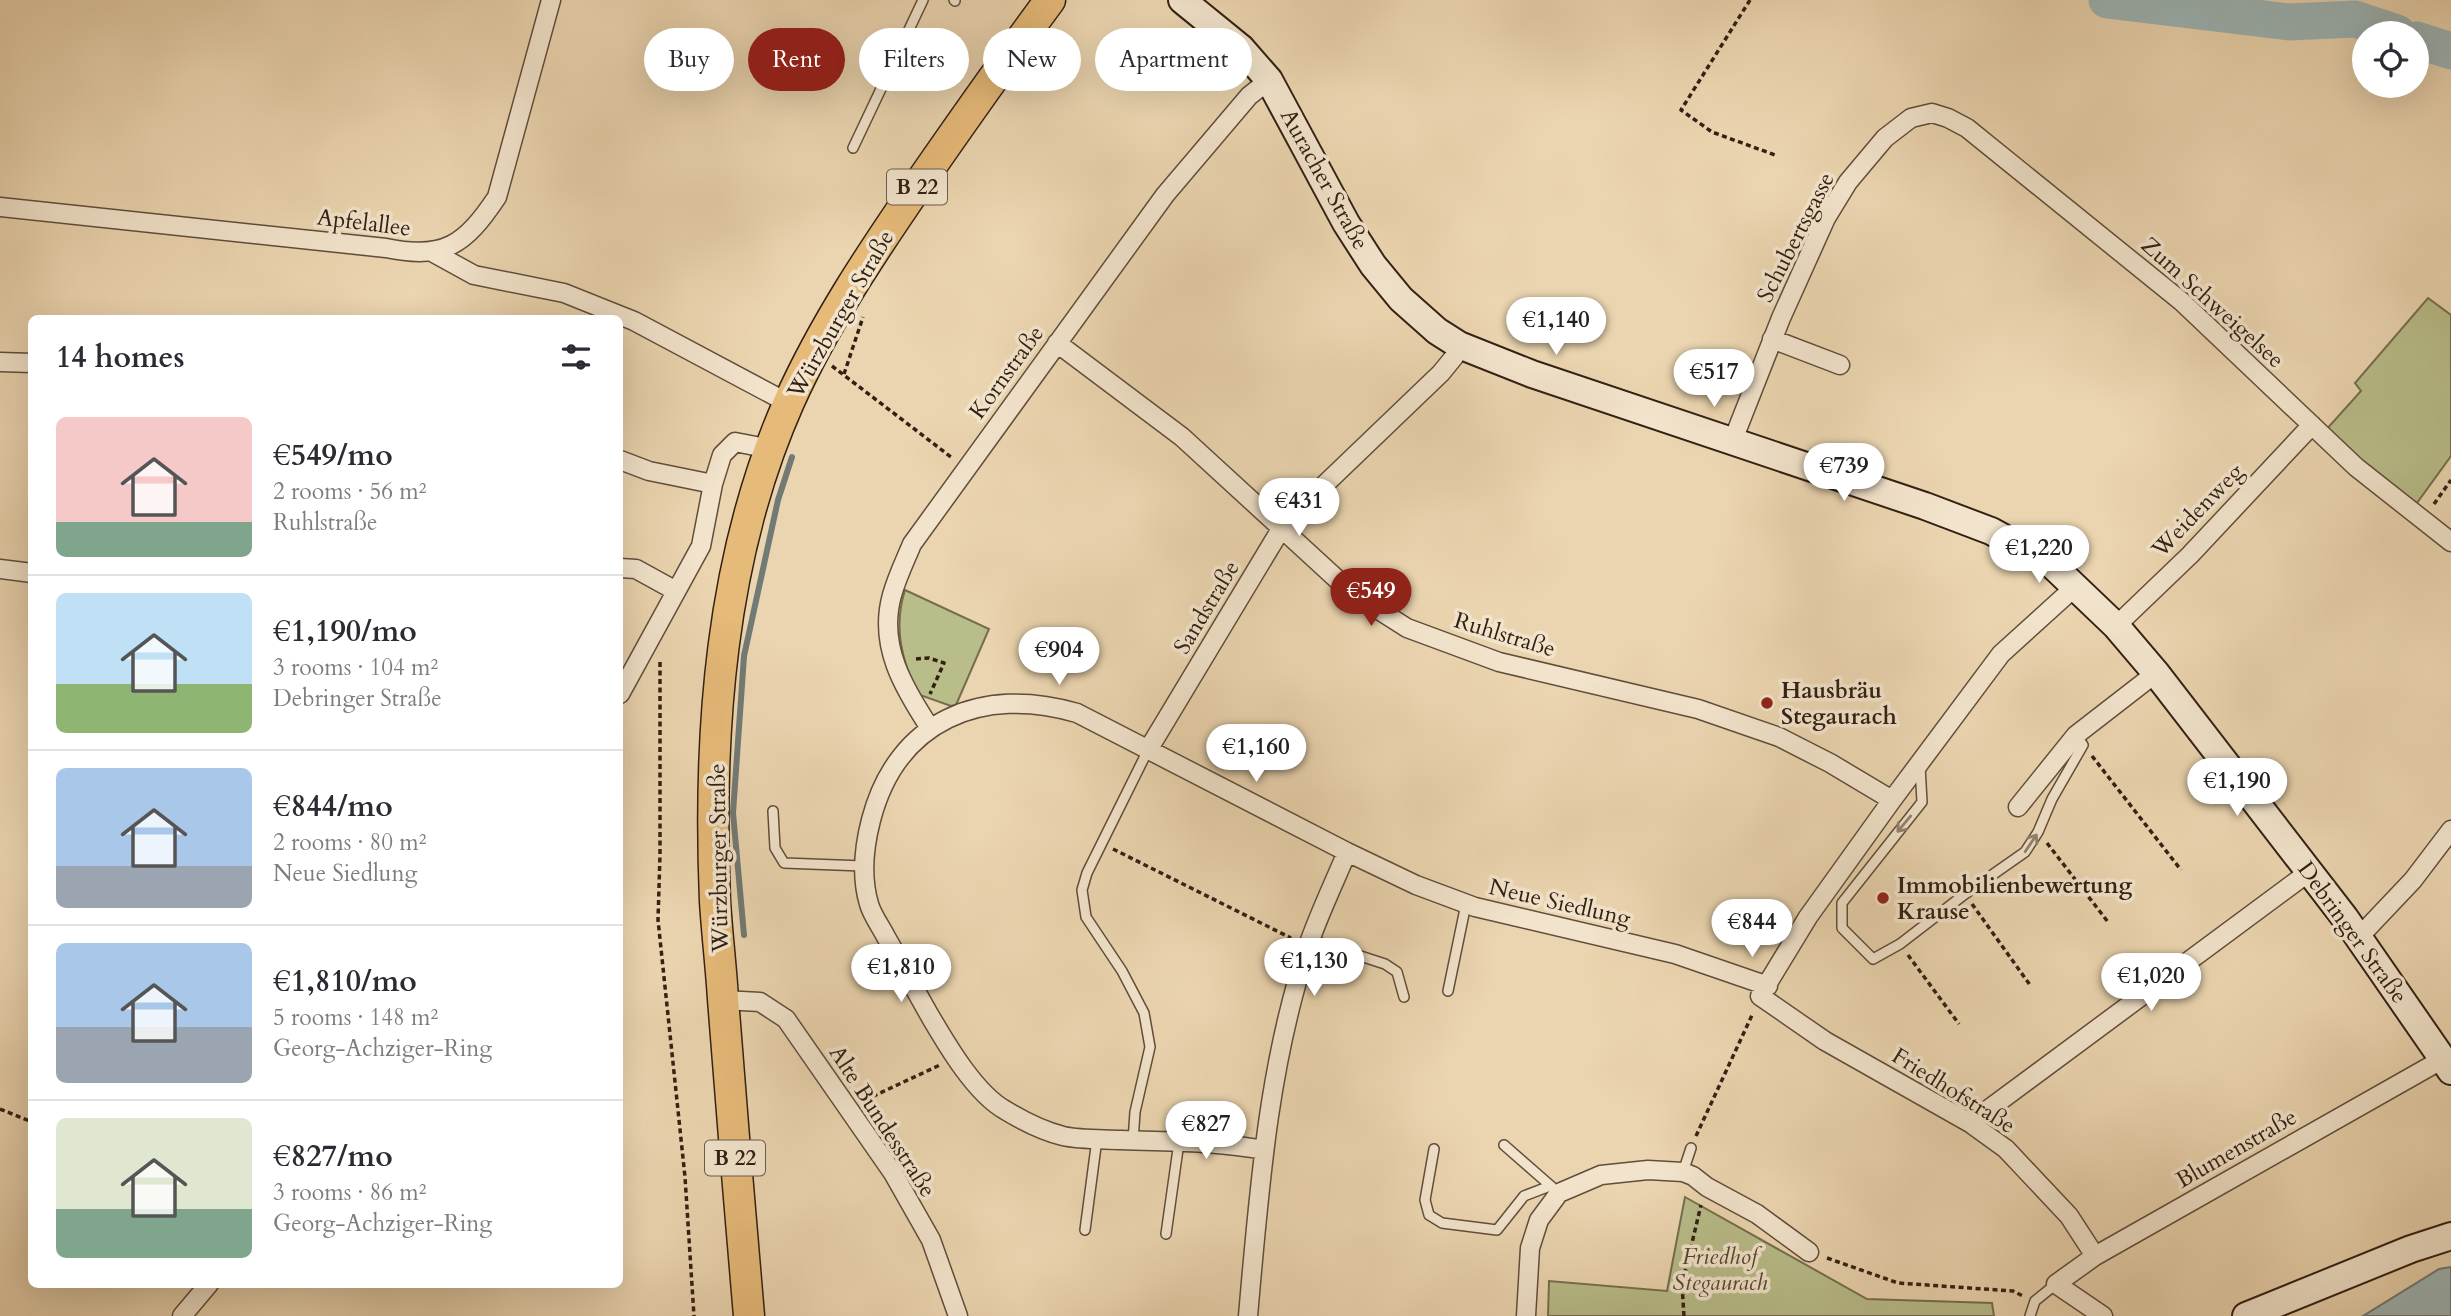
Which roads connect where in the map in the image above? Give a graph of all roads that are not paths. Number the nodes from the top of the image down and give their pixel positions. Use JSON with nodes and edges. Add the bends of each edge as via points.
{"nodes":[{"id":1,"x":551,"y":0,"type":"edge"},
{"id":2,"x":923,"y":0,"type":"edge"},
{"id":3,"x":1050,"y":0,"type":"edge"},
{"id":4,"x":1182,"y":0,"type":"edge"},
{"id":5,"x":1269,"y":80,"type":"junction"},
{"id":6,"x":1932,"y":113,"type":"joint"},
{"id":7,"x":853,"y":148,"type":"dead end"},
{"id":8,"x":0,"y":207,"type":"edge"},
{"id":9,"x":434,"y":253,"type":"junction"},
{"id":10,"x":619,"y":315,"type":"edge"},
{"id":11,"x":623,"y":317,"type":"edge"},
{"id":12,"x":1437,"y":331,"type":"joint"},
{"id":13,"x":1772,"y":339,"type":"junction"},
{"id":14,"x":1057,"y":343,"type":"junction"},
{"id":15,"x":1459,"y":345,"type":"junction"},
{"id":16,"x":0,"y":362,"type":"edge"},
{"id":17,"x":28,"y":363,"type":"edge"},
{"id":18,"x":1840,"y":365,"type":"dead end"},
{"id":19,"x":788,"y":403,"type":"junction"},
{"id":20,"x":2312,"y":425,"type":"junction"},
{"id":21,"x":1733,"y":440,"type":"junction"},
{"id":22,"x":770,"y":449,"type":"junction"},
{"id":23,"x":623,"y":461,"type":"edge"},
{"id":24,"x":713,"y":484,"type":"junction"},
{"id":25,"x":1281,"y":529,"type":"junction"},
{"id":26,"x":2451,"y":542,"type":"edge"},
{"id":27,"x":623,"y":568,"type":"edge"},
{"id":28,"x":0,"y":569,"type":"edge"},
{"id":29,"x":28,"y":572,"type":"edge"},
{"id":30,"x":2076,"y":586,"type":"junction"},
{"id":31,"x":676,"y":591,"type":"junction"},
{"id":32,"x":2116,"y":626,"type":"junction"},
{"id":33,"x":2156,"y":673,"type":"junction"},
{"id":34,"x":623,"y":689,"type":"edge"},
{"id":35,"x":930,"y":728,"type":"junction"},
{"id":36,"x":2080,"y":740,"type":"junction"},
{"id":37,"x":1148,"y":750,"type":"junction"},
{"id":38,"x":1920,"y":763,"type":"junction"},
{"id":39,"x":1892,"y":800,"type":"junction"},
{"id":40,"x":2018,"y":807,"type":"dead end"},
{"id":41,"x":773,"y":811,"type":"dead end"},
{"id":42,"x":2451,"y":830,"type":"edge"},
{"id":43,"x":1346,"y":852,"type":"junction"},
{"id":44,"x":863,"y":866,"type":"junction"},
{"id":45,"x":2309,"y":872,"type":"junction"},
{"id":46,"x":1466,"y":904,"type":"junction"},
{"id":47,"x":2358,"y":936,"type":"junction"},
{"id":48,"x":1309,"y":944,"type":"junction"},
{"id":49,"x":1448,"y":991,"type":"dead end"},
{"id":50,"x":1764,"y":991,"type":"junction"},
{"id":51,"x":1404,"y":997,"type":"dead end"},
{"id":52,"x":723,"y":1000,"type":"junction"},
{"id":53,"x":2447,"y":1065,"type":"edge"},
{"id":54,"x":1970,"y":1123,"type":"junction"},
{"id":55,"x":1097,"y":1139,"type":"junction"},
{"id":56,"x":1133,"y":1141,"type":"junction"},
{"id":57,"x":1179,"y":1142,"type":"junction"},
{"id":58,"x":1504,"y":1145,"type":"dead end"},
{"id":59,"x":1691,"y":1148,"type":"road end"},
{"id":60,"x":1434,"y":1149,"type":"dead end"},
{"id":61,"x":1264,"y":1150,"type":"junction"},
{"id":62,"x":1683,"y":1172,"type":"junction"},
{"id":63,"x":1555,"y":1189,"type":"junction"},
{"id":64,"x":1085,"y":1230,"type":"dead end"},
{"id":65,"x":1166,"y":1234,"type":"dead end"},
{"id":66,"x":2451,"y":1236,"type":"edge"},
{"id":67,"x":1810,"y":1252,"type":"road end"},
{"id":68,"x":2095,"y":1256,"type":"junction"},
{"id":69,"x":2056,"y":1284,"type":"junction"},
{"id":70,"x":206,"y":1288,"type":"edge"},
{"id":71,"x":182,"y":1316,"type":"edge"},
{"id":72,"x":748,"y":1316,"type":"edge"},
{"id":73,"x":958,"y":1316,"type":"edge"},
{"id":74,"x":1248,"y":1316,"type":"edge"},
{"id":75,"x":1526,"y":1316,"type":"edge"},
{"id":76,"x":2030,"y":1316,"type":"edge"},
{"id":77,"x":2103,"y":1316,"type":"edge"},
{"id":78,"x":2246,"y":1316,"type":"edge"}],
"edges":[{"from":1,"to":9,"type":"street","name":"Apfelallee","via":[[497,197],[480,223]]},
{"from":2,"to":7,"type":"lane"},
{"from":3,"to":19,"type":"main road","name":"Würzburger Straße","number":"B 22","via":[[869,257]]},
{"from":4,"to":5,"type":"street","name":"Auracher Straße","via":[[1241,48]]},
{"from":5,"to":12,"type":"street","name":"Auracher Straße","via":[[1373,265],[1401,299]]},
{"from":5,"to":14,"type":"street","name":"Kornstraße","via":[[1249,96],[1165,195]]},
{"from":6,"to":13,"type":"street","name":"Schubertsgasse","via":[[1911,118],[1885,138],[1848,182],[1826,218]]},
{"from":6,"to":20,"type":"street","name":"Zum Schweigelsee","via":[[1967,128],[2181,301]]},
{"from":8,"to":9,"type":"street","name":"Apfelallee"},
{"from":9,"to":10,"type":"street","via":[[474,275],[564,293]]},
{"from":11,"to":19,"type":"street"},
{"from":12,"to":15,"type":"street","name":"Debringer Straße"},
{"from":13,"to":18,"type":"street","name":"Schubertsgasse"},
{"from":13,"to":21,"type":"street","name":"Schubertsgasse"},
{"from":14,"to":25,"type":"street","name":"Ruhlstraße","via":[[1182,437]]},
{"from":14,"to":35,"type":"street","name":"Kornstraße","via":[[912,544],[891,597],[888,628],[892,658],[906,692]]},
{"from":15,"to":21,"type":"street","name":"Debringer Straße"},
{"from":15,"to":25,"type":"street","name":"Sandstraße","via":[[1441,373]]},
{"from":16,"to":17,"type":"street"},
{"from":19,"to":22,"type":"main road","name":"Würzburger Straße","number":"B 22"},
{"from":20,"to":26,"type":"street","name":"Zum Schweigelsee","via":[[2356,467]]},
{"from":20,"to":32,"type":"street","name":"Weidenweg"},
{"from":21,"to":30,"type":"street","name":"Debringer Straße","via":[[1991,531],[2050,563]]},
{"from":22,"to":24,"type":"street","via":[[735,442],[722,455]]},
{"from":22,"to":52,"type":"main road","name":"Würzburger Straße","number":"B 22","via":[[734,585],[716,716],[715,890]]},
{"from":23,"to":24,"type":"street"},
{"from":24,"to":31,"type":"street","via":[[701,546]]},
{"from":25,"to":37,"type":"street","name":"Sandstraße"},
{"from":25,"to":39,"type":"street","name":"Ruhlstraße","via":[[1352,593],[1407,628],[1499,662],[1698,709],[1779,737]]},
{"from":27,"to":31,"type":"street","via":[[636,569]]},
{"from":28,"to":29,"type":"street"},
{"from":30,"to":32,"type":"street","name":"Debringer Straße"},
{"from":30,"to":38,"type":"street","via":[[2001,654]]},
{"from":31,"to":34,"type":"street"},
{"from":32,"to":33,"type":"street","name":"Debringer Straße"},
{"from":33,"to":36,"type":"street"},
{"from":33,"to":45,"type":"street","name":"Debringer Straße"},
{"from":35,"to":37,"type":"street","name":"Neue Siedlung","via":[[981,706],[1034,702],[1077,713]]},
{"from":35,"to":44,"type":"street","via":[[878,793]]},
{"from":38,"to":36,"type":"lane","one_way":true,"via":[[1922,802],[1842,903],[1842,928],[1873,958],[1900,944],[2025,852]]},
{"from":36,"to":40,"type":"street"},
{"from":37,"to":43,"type":"street","name":"Neue Siedlung"},
{"from":37,"to":56,"type":"lane","via":[[1082,890],[1086,917],[1144,1013],[1150,1047]]},
{"from":38,"to":39,"type":"street"},
{"from":39,"to":50,"type":"street","via":[[1808,917]]},
{"from":41,"to":44,"type":"lane","via":[[775,848],[784,863]]},
{"from":42,"to":47,"type":"street","via":[[2413,880]]},
{"from":43,"to":46,"type":"street","name":"Neue Siedlung"},
{"from":43,"to":48,"type":"street"},
{"from":44,"to":55,"type":"street","via":[[869,905],[942,1036],[973,1080],[1002,1109],[1037,1127],[1065,1137]]},
{"from":45,"to":47,"type":"street","name":"Debringer Straße"},
{"from":45,"to":54,"type":"street"},
{"from":46,"to":49,"type":"lane"},
{"from":46,"to":50,"type":"street","name":"Neue Siedlung","via":[[1675,954]]},
{"from":47,"to":53,"type":"street","name":"Debringer Straße"},
{"from":48,"to":51,"type":"lane","via":[[1385,964],[1397,971]]},
{"from":48,"to":61,"type":"street","via":[[1283,1039]]},
{"from":50,"to":54,"type":"street","name":"Friedhofstraße","via":[[1825,1041]]},
{"from":52,"to":72,"type":"main road","number":"B 22"},
{"from":52,"to":73,"type":"street","name":"Alte Bundesstraße","via":[[760,1002],[786,1019],[893,1173],[931,1240]]},
{"from":53,"to":68,"type":"street","name":"Blumenstraße"},
{"from":54,"to":68,"type":"street","name":"Friedhofstraße","via":[[2006,1149],[2069,1216]]},
{"from":55,"to":56,"type":"street"},
{"from":55,"to":64,"type":"lane"},
{"from":56,"to":57,"type":"street"},
{"from":57,"to":61,"type":"street"},
{"from":57,"to":65,"type":"lane"},
{"from":58,"to":63,"type":"lane"},
{"from":59,"to":62,"type":"lane"},
{"from":60,"to":63,"type":"lane","via":[[1425,1200],[1429,1215],[1442,1223],[1497,1230],[1524,1196]]},
{"from":61,"to":74,"type":"street"},
{"from":62,"to":63,"type":"street","via":[[1601,1175]]},
{"from":62,"to":67,"type":"street","via":[[1757,1214]]},
{"from":63,"to":75,"type":"street","via":[[1530,1248]]},
{"from":66,"to":78,"type":"street"},
{"from":68,"to":69,"type":"street","name":"Blumenstraße"},
{"from":69,"to":76,"type":"lane","via":[[2035,1301]]},
{"from":69,"to":77,"type":"street"},
{"from":70,"to":71,"type":"street"}]}
